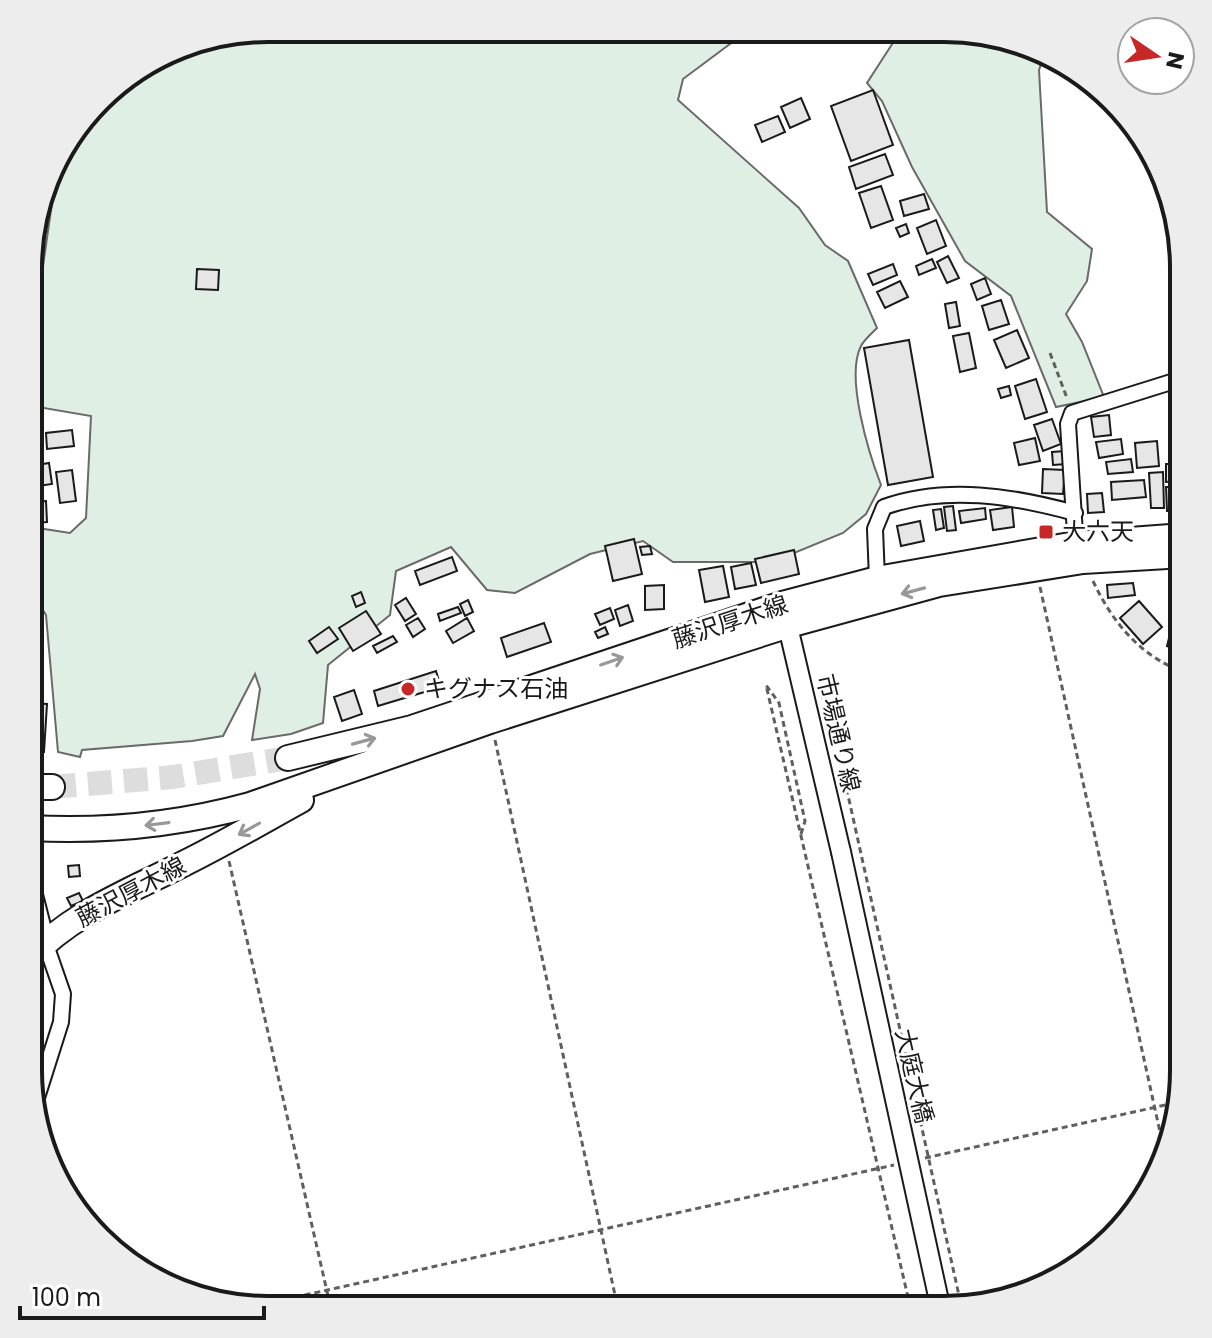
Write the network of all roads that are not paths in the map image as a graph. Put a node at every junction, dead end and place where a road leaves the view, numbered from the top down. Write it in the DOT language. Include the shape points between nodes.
graph roads {
  1 [pos="1170,382"];
  2 [pos="1075,513"];
  3 [pos="1170,539"];
  4 [pos="1079,555"];
  5 [pos="1170,555"];
  6 [pos="877,579"];
  7 [pos="786,614"];
  8 [pos="288,758"];
  9 [pos="366,764"];
  10 [pos="42,828"];
  11 [pos="841,852"];
  12 [pos="42,946"];
  13 [pos="42,958"];
  14 [pos="42,1082"];
  15 [pos="938,1296"];
  1 -- 2 [label="street" via="1072,413 1068,424"];
  2 -- 4 [label="street"];
  2 -- 6 [label="street" via="1028,500 950,494 910,498 884,507 875,529"];
  3 -- 4 [label="main road, 藤沢厚木線"];
  4 -- 5 [label="main road, 藤沢厚木線"];
  4 -- 6 [label="main road, 藤沢厚木線"];
  4 -- 7 [label="main road, 藤沢厚木線, one-way" via="1036,568"];
  6 -- 7 [label="main road, 藤沢厚木線"];
  8 -- 7 [label="main road, 藤沢厚木線, one-way" via="412,728"];
  7 -- 9 [label="main road, 藤沢厚木線"];
  7 -- 11 [label="street, 市場通り線"];
  9 -- 10 [label="main road, 藤沢厚木線, one-way" via="250,805 189,820 94,830"];
  9 -- 12 [label="main road, 藤沢厚木線, one-way" via="105,902"];
  11 -- 15 [label="street, 大庭大橋, bridge"];
  13 -- 14 [label="street" via="63,994 61,1022"];
}
